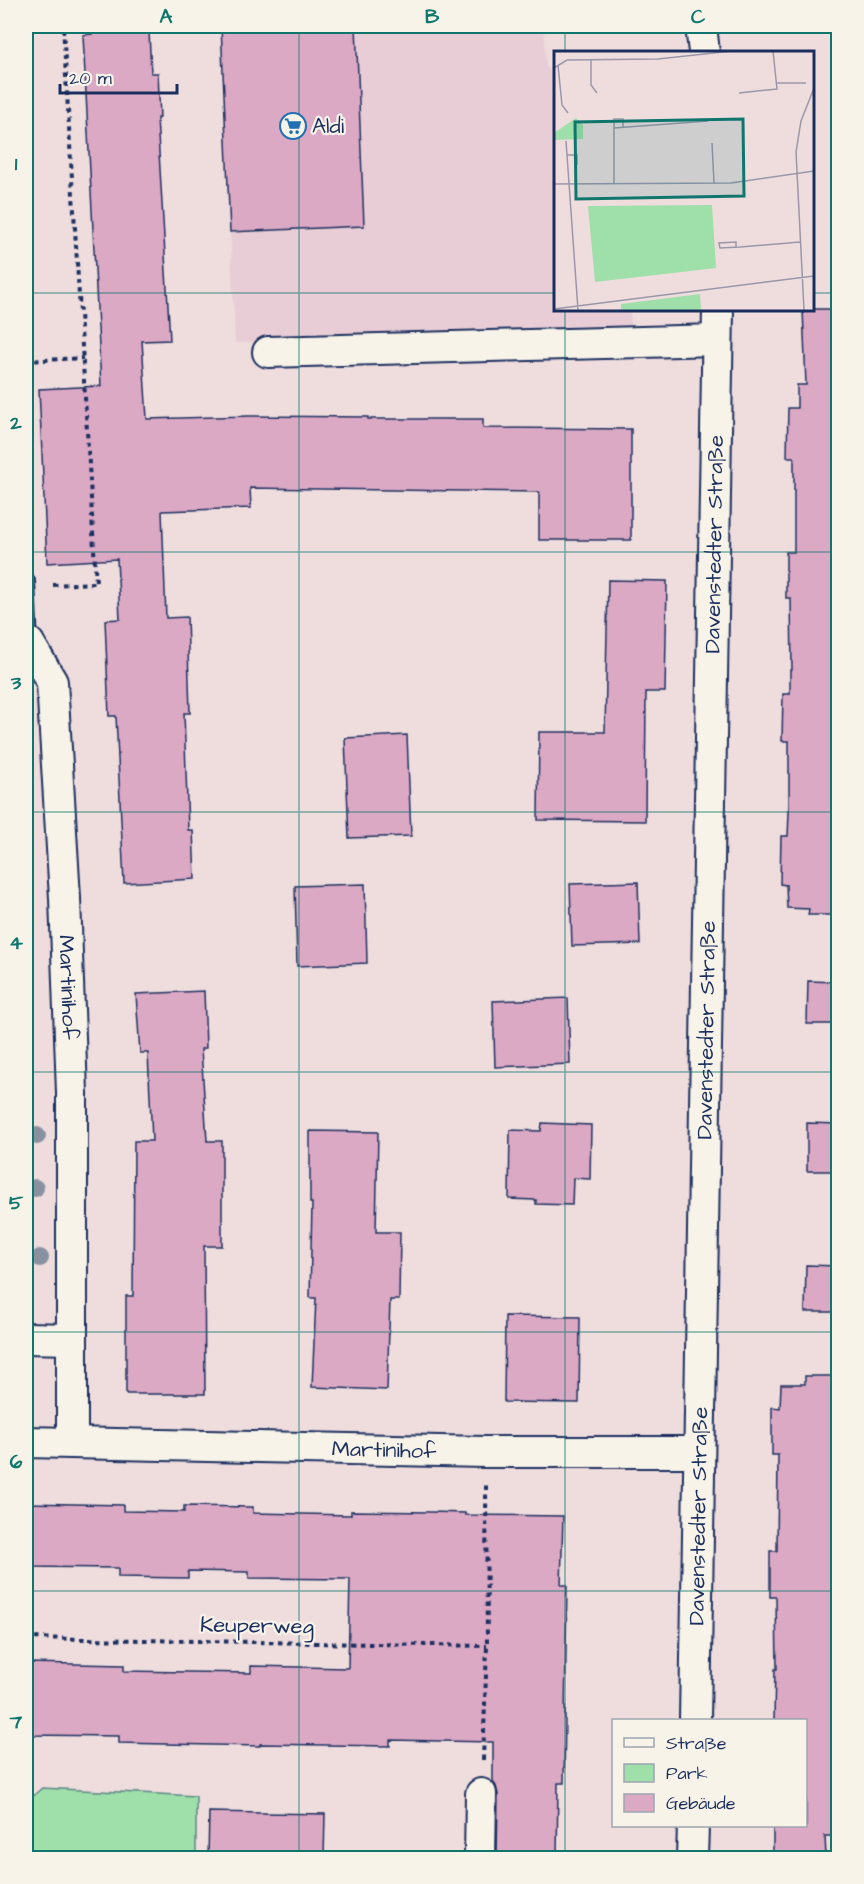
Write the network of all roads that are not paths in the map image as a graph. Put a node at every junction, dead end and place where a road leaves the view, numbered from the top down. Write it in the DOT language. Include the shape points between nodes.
graph roads {
  1 [pos="701,26"];
  2 [pos="704,51"];
  3 [pos="717,310"];
  4 [pos="717,340"];
  5 [pos="268,352"];
  6 [pos="26,584"];
  7 [pos="28,643"];
  8 [pos="26,1338"];
  9 [pos="71,1339"];
  10 [pos="26,1442"];
  11 [pos="72,1442"];
  12 [pos="699,1452"];
  13 [pos="694,1719"];
  14 [pos="481,1794"];
  15 [pos="693,1827"];
  16 [pos="480,1858"];
  17 [pos="692,1858"];
  1 -- 2 [label="street"];
  3 -- 4 [label="street, Davenstedter Straße"];
  4 -- 5 [label="street"];
  4 -- 12 [label="street, Davenstedter Straße"];
  6 -- 7 [label="lane"];
  7 -- 9 [label="street, Martinihof" via="52,682 55,730 72,1093"];
  8 -- 9 [label="street"];
  9 -- 11 [label="street, Martinihof"];
  10 -- 11 [label="street, Martinihof"];
  11 -- 12 [label="street, Martinihof" via="485,1452"];
  12 -- 13 [label="street, Davenstedter Straße"];
  14 -- 16 [label="street"];
  15 -- 17 [label="street"];
}
